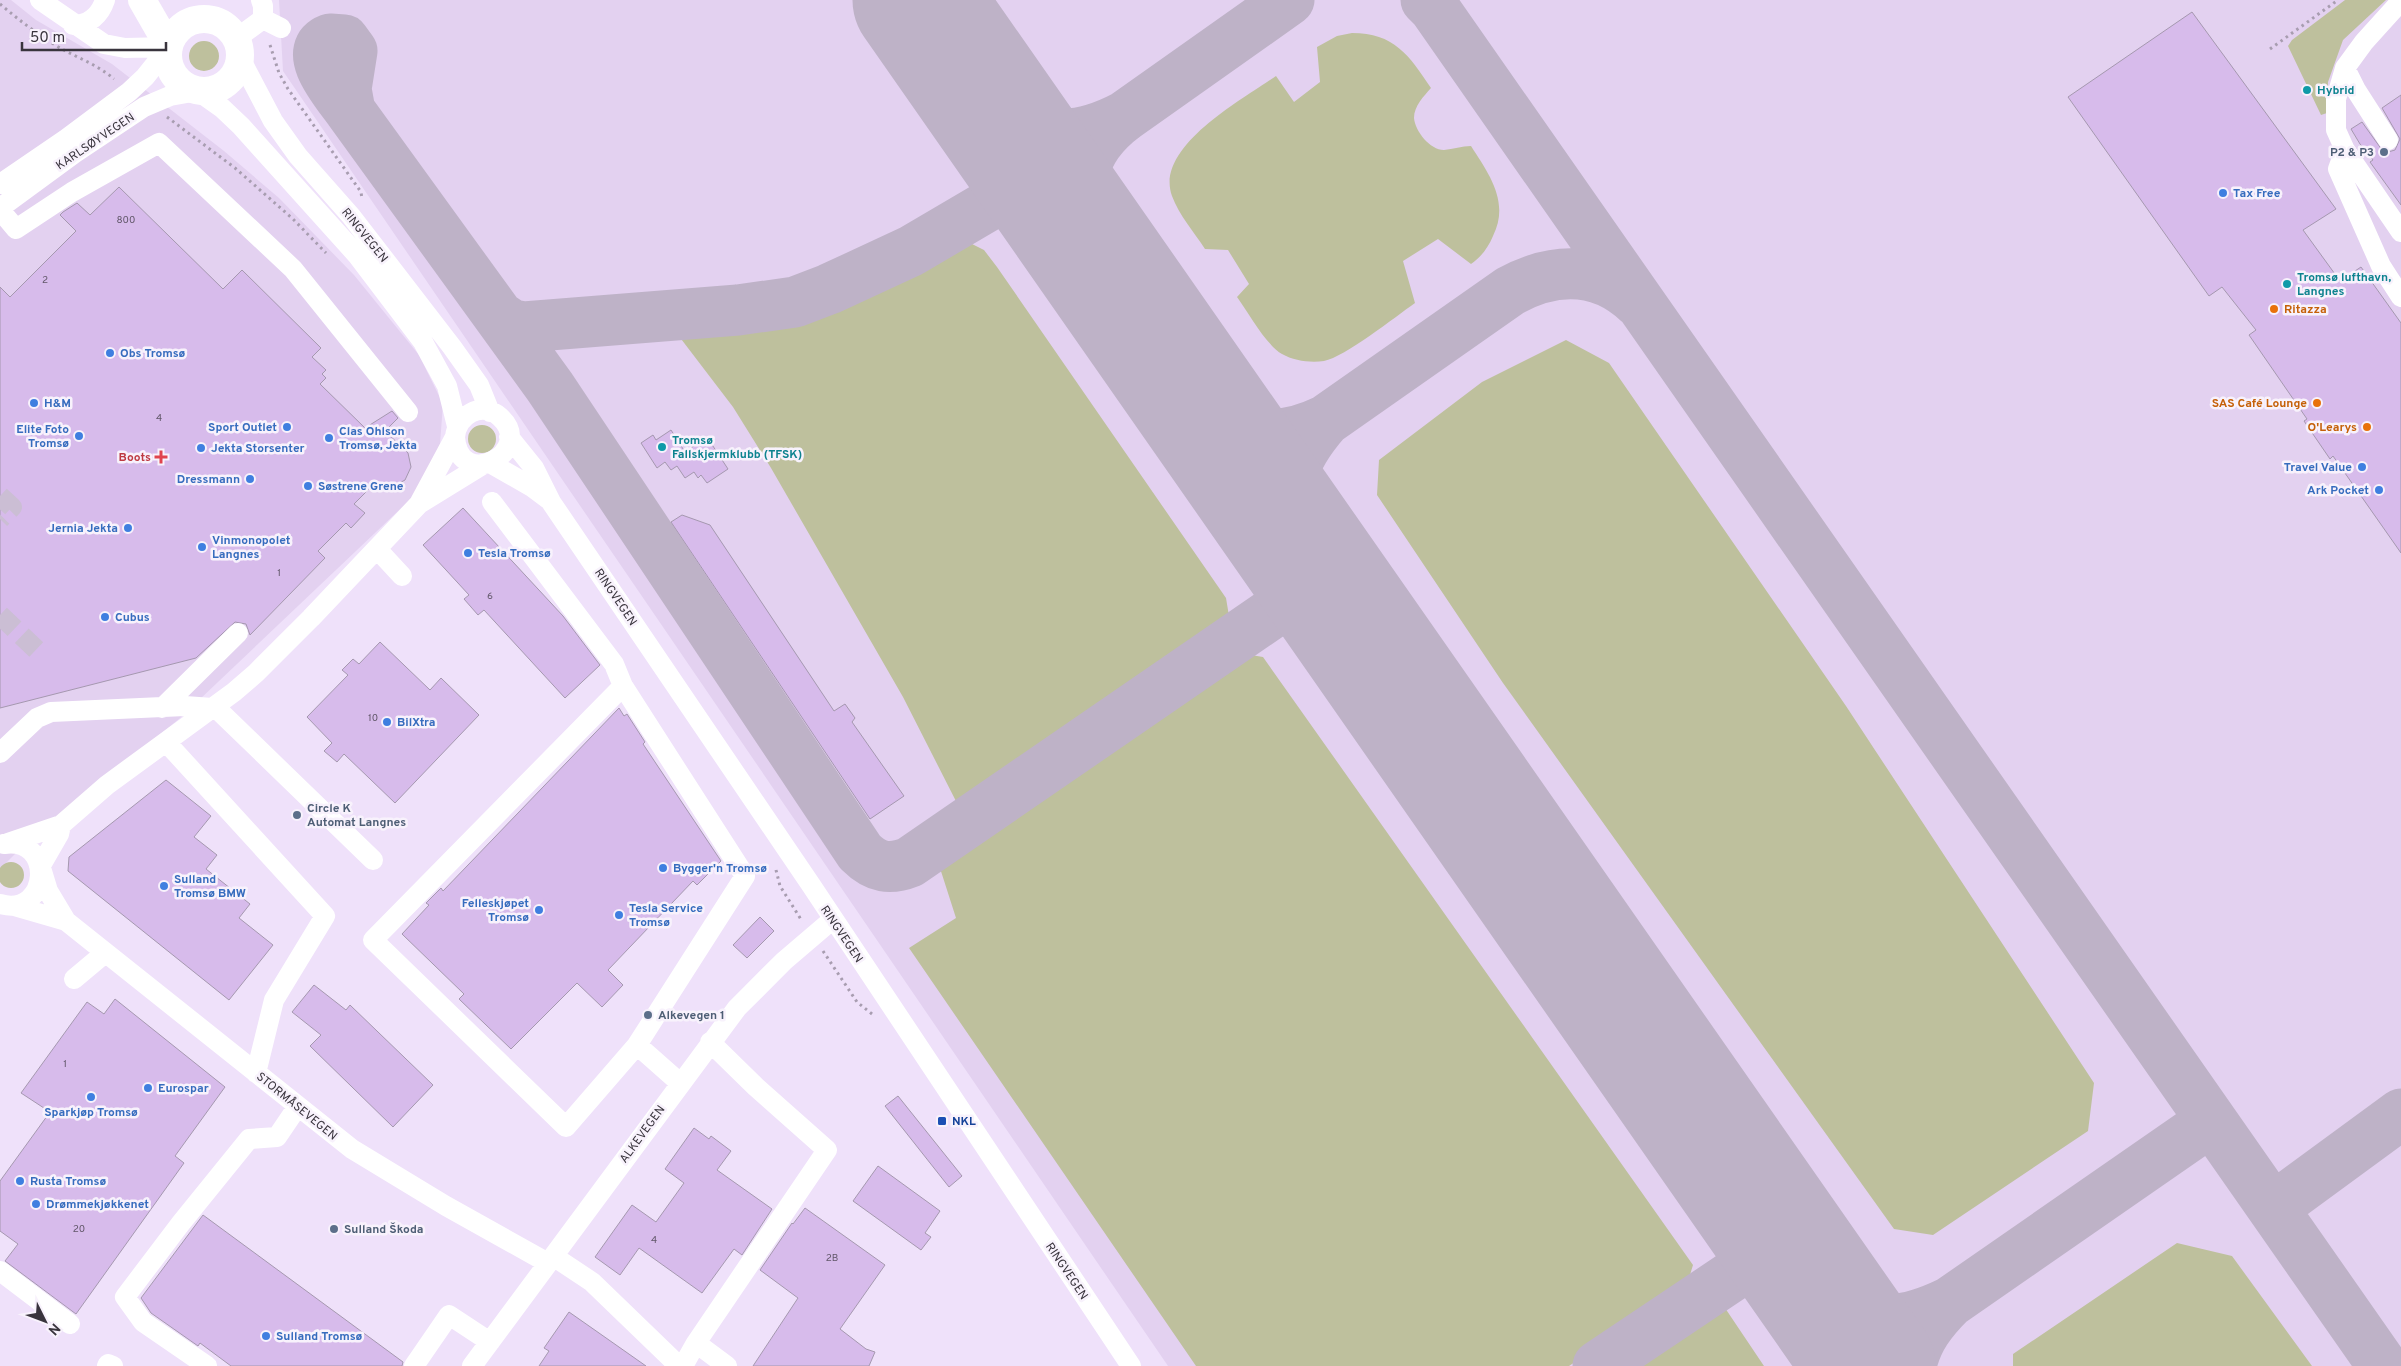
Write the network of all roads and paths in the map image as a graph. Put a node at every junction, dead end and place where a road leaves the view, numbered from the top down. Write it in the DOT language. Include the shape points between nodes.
graph roads {
  1 [pos="40,0"];
  2 [pos="105,0"];
  3 [pos="142,0"];
  4 [pos="190,0"];
  5 [pos="2338,0"];
  6 [pos="2401,1"];
  7 [pos="0,4"];
  8 [pos="210,19"];
  9 [pos="73,25"];
  10 [pos="256,28"];
  11 [pos="169,47"];
  12 [pos="2270,49"];
  13 [pos="2345,68"];
  14 [pos="119,83"];
  15 [pos="198,91"];
  16 [pos="162,118"];
  17 [pos="2388,140"];
  18 [pos="2345,150"];
  19 [pos="0,184"];
  20 [pos="362,203"];
  21 [pos="0,209"];
  22 [pos="2401,232"];
  23 [pos="327,254"];
  24 [pos="2401,297"];
  25 [pos="408,412"];
  26 [pos="490,412"];
  27 [pos="456,432"];
  28 [pos="509,437"];
  29 [pos="487,464"];
  30 [pos="492,502"];
  31 [pos="551,502"];
  32 [pos="419,504"];
  33 [pos="378,549"];
  34 [pos="402,576"];
  35 [pos="238,633"];
  36 [pos="623,686"];
  37 [pos="162,708"];
  38 [pos="214,708"];
  39 [pos="166,742"];
  40 [pos="0,753"];
  41 [pos="60,825"];
  42 [pos="4,844"];
  43 [pos="373,860"];
  44 [pos="40,868"];
  45 [pos="776,868"];
  46 [pos="5,906"];
  47 [pos="801,920"];
  48 [pos="832,920"];
  49 [pos="66,921"];
  50 [pos="823,952"];
  51 [pos="105,953"];
  52 [pos="74,979"];
  53 [pos="875,1016"];
  54 [pos="710,1042"];
  55 [pos="637,1045"];
  56 [pos="256,1072"];
  57 [pos="680,1084"];
  58 [pos="298,1106"];
  59 [pos="550,1260"];
  60 [pos="0,1271"];
  61 [pos="70,1324"];
  62 [pos="490,1342"];
  63 [pos="696,1343"];
  64 [pos="107,1366"];
  65 [pos="113,1366"];
  66 [pos="207,1366"];
  67 [pos="414,1366"];
  68 [pos="472,1366"];
  69 [pos="679,1366"];
  70 [pos="683,1366"];
  71 [pos="727,1366"];
  72 [pos="1131,1366"];
  1 -- 9 [label="street"];
  2 -- 9 [label="street" via="97,16 83,25"];
  3 -- 11 [label="highway"];
  4 -- 8 [label="highway"];
  5 -- 12 [label="path"];
  6 -- 13 [label="street"];
  7 -- 14 [label="path" via="25,25"];
  8 -- 10 [label="highway" via="228,28"];
  8 -- 11 [label="highway" via="184,24 174,34"];
  9 -- 11 [label="street" via="111,46"];
  10 -- 15 [label="highway" via="229,82 218,89"];
  10 -- 20 [label="path" via="272,48 279,73 288,89 361,192"];
  10 -- 26 [label="street, RINGVEGEN" via="273,121 452,347 479,384"];
  11 -- 15 [label="highway" via="169,66 176,78"];
  11 -- 19 [label="street, KARLSØYVEGEN" via="129,92"];
  13 -- 17 [label="street"];
  13 -- 18 [label="street" via="2336,99 2336,130"];
  15 -- 21 [label="street, KARLSØYVEGEN" via="170,96 144,107"];
  15 -- 27 [label="street, RINGVEGEN" via="241,126 357,255 423,342 447,386"];
  16 -- 23 [label="path" via="176,123 235,168 294,218"];
  18 -- 22 [label="street"];
  18 -- 24 [label="street" via="2338,170 2381,266"];
  21 -- 25 [label="street" via="16,229 72,192 159,143 293,269"];
  26 -- 27 [label="street" via="471,412"];
  26 -- 28 [label="street" via="504,421"];
  27 -- 29 [label="street" via="457,448 463,457 473,463"];
  27 -- 32 [label="street"];
  28 -- 29 [label="street" via="504,453"];
  28 -- 31 [label="street, RINGVEGEN" via="534,468"];
  29 -- 31 [label="street, RINGVEGEN" via="532,487"];
  29 -- 32 [label="street"];
  30 -- 36 [label="street" via="614,664"];
  31 -- 48 [label="street, RINGVEGEN"];
  32 -- 33 [label="street"];
  33 -- 34 [label="street"];
  33 -- 38 [label="street" via="256,673"];
  35 -- 37 [label="street"];
  36 -- 55 [label="street" via="745,876"];
  36 -- 55 [label="street" via="373,940 566,1127"];
  37 -- 38 [label="street"];
  37 -- 40 [label="street" via="64,710 44,714"];
  38 -- 39 [label="street"];
  38 -- 43 [label="street"];
  39 -- 41 [label="street"];
  39 -- 56 [label="street" via="325,916 274,1000"];
  41 -- 42 [label="street"];
  41 -- 44 [label="street" via="59,834"];
  42 -- 44 [label="street" via="20,845 31,851"];
  44 -- 46 [label="street" via="38,889 28,900"];
  44 -- 49 [label="street" via="48,891"];
  45 -- 47 [label="path" via="780,886"];
  46 -- 49 [label="street"];
  48 -- 54 [label="street, ALKEVEGEN" via="759,985"];
  48 -- 72 [label="street, RINGVEGEN"];
  49 -- 51 [label="street, STORMÅSEVEGEN"];
  50 -- 53 [label="path" via="857,1002"];
  51 -- 52 [label="street"];
  51 -- 56 [label="street, STORMÅSEVEGEN"];
  54 -- 57 [label="street, ALKEVEGEN"];
  54 -- 63 [label="street" via="827,1150"];
  55 -- 57 [label="street"];
  56 -- 58 [label="street, STORMÅSEVEGEN"];
  57 -- 59 [label="street, ALKEVEGEN"];
  58 -- 59 [label="street, STORMÅSEVEGEN" via="380,1168"];
  58 -- 66 [label="street" via="277,1137 249,1139 125,1297 143,1322"];
  59 -- 62 [label="street, ALKEVEGEN"];
  59 -- 69 [label="street, STORMÅSEVEGEN" via="592,1282"];
  60 -- 61 [label="street"];
  62 -- 67 [label="street" via="449,1315"];
  62 -- 68 [label="street, ALKEVEGEN"];
  63 -- 70 [label="street"];
  63 -- 71 [label="street"];
  64 -- 65 [label="street"];
}
